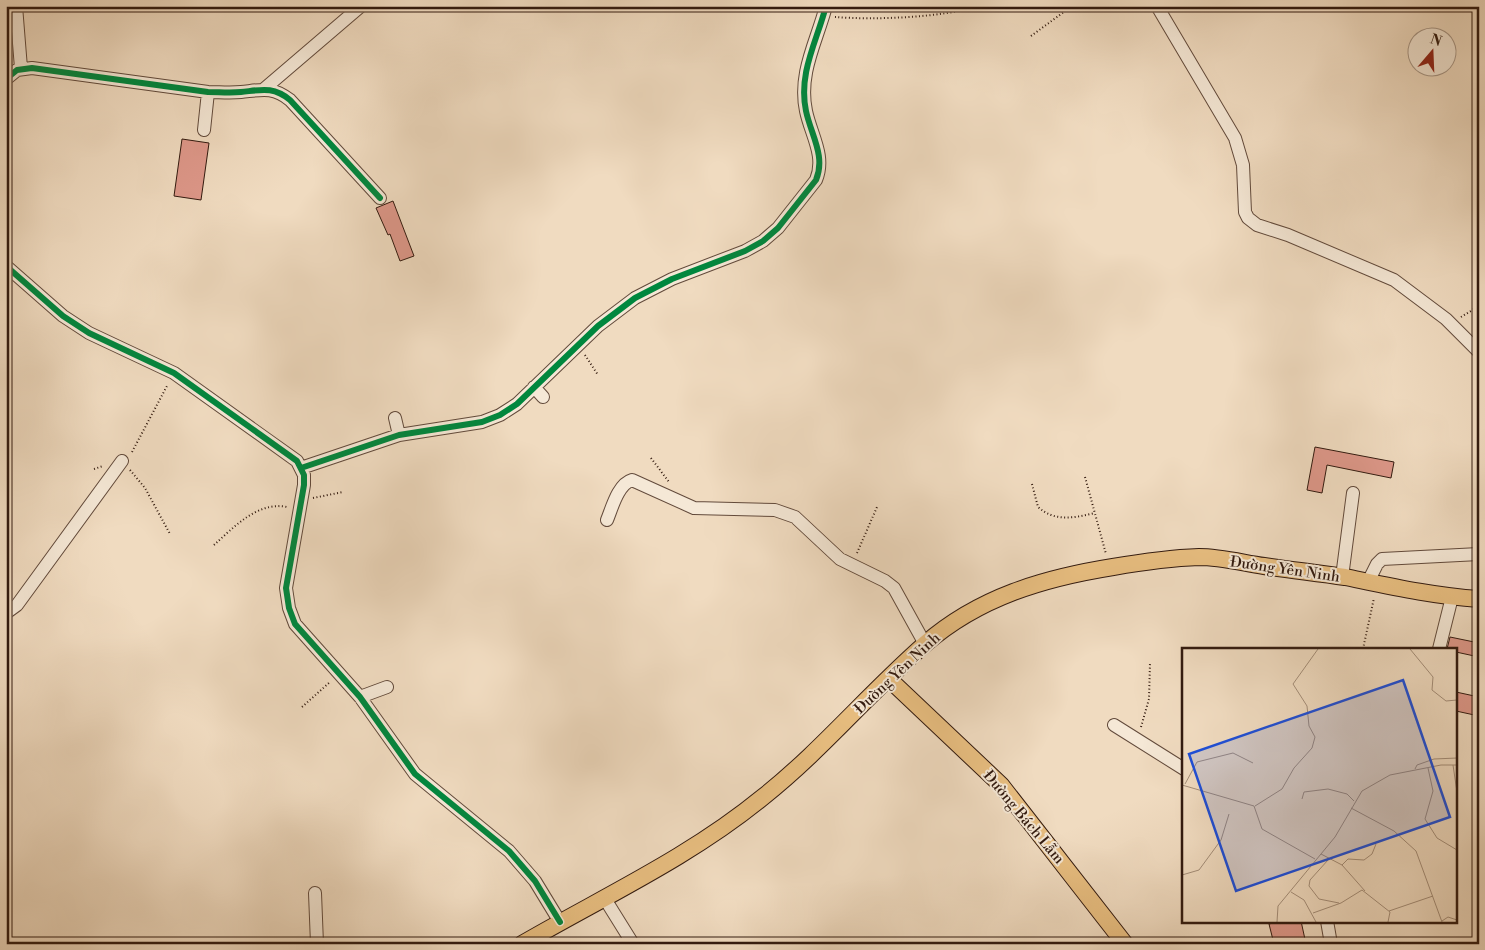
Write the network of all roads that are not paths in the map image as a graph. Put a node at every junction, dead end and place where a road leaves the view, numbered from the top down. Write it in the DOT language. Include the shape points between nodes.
graph roads {
  1 [pos="16,6"];
  2 [pos="361,6"];
  3 [pos="1157,6"];
  4 [pos="824,11"];
  5 [pos="21,68"];
  6 [pos="6,79"];
  7 [pos="264,88"];
  8 [pos="208,92"];
  9 [pos="204,130"];
  10 [pos="380,198"];
  11 [pos="6,266"];
  12 [pos="1479,352"];
  13 [pos="395,418"];
  14 [pos="399,435"];
  15 [pos="122,461"];
  16 [pos="301,468"];
  17 [pos="1353,493"];
  18 [pos="606,520"];
  19 [pos="1479,554"];
  20 [pos="1342,577"];
  21 [pos="1372,583"];
  22 [pos="1452,597"];
  23 [pos="1479,599"];
  24 [pos="6,613"];
  25 [pos="925,644"];
  26 [pos="1439,648"];
  27 [pos="890,679"];
  28 [pos="387,686"];
  29 [pos="360,697"];
  30 [pos="1114,725"];
  31 [pos="1182,767"];
  32 [pos="315,893"];
  33 [pos="605,899"];
  34 [pos="560,922"];
  35 [pos="1327,922"];
  36 [pos="317,944"];
  37 [pos="522,944"];
  38 [pos="633,944"];
  39 [pos="1125,944"];
  40 [pos="1331,944"];
  1 -- 5 [label="street"];
  2 -- 7 [label="street"];
  3 -- 12 [label="street" via="1235,138 1243,165 1248,218 1257,225 1394,280 1450,323"];
  4 -- 14 [label="street" via="804,83 806,111 821,167 816,180 778,228 763,241 652,288 620,308 578,345 539,392 509,410 492,419"];
  5 -- 6 [label="street"];
  5 -- 8 [label="street"];
  7 -- 8 [label="street"];
  7 -- 10 [label="street" via="277,91 290,100"];
  8 -- 9 [label="street"];
  11 -- 16 [label="street" via="77,326 174,373 293,458"];
  13 -- 14 [label="street"];
  14 -- 16 [label="street"];
  15 -- 24 [label="street" via="17,605"];
  16 -- 29 [label="street" via="304,479 301,506 286,588 289,608 300,631"];
  17 -- 20 [label="street"];
  18 -- 25 [label="street" via="621,488 632,480 694,508 788,513 805,524 834,554 894,588"];
  19 -- 21 [label="street" via="1382,559 1377,564"];
  20 -- 21 [label="main road, Đường Yên Ninh"];
  20 -- 25 [label="main road, Đường Yên Ninh" via="1202,557 1166,559 1064,575 996,598 962,616"];
  21 -- 22 [label="main road, Đường Yên Ninh"];
  22 -- 23 [label="main road, Đường Yên Ninh"];
  22 -- 26 [label="street"];
  25 -- 27 [label="main road, Đường Yên Ninh"];
  27 -- 33 [label="main road, Đường Yên Ninh" via="765,796 727,825"];
  27 -- 39 [label="main road, Đường Bách Lẫm" via="1001,785"];
  28 -- 29 [label="street"];
  29 -- 34 [label="street" via="415,774 509,851 535,882"];
  30 -- 31 [label="street"];
  32 -- 36 [label="street"];
  33 -- 34 [label="main road, Đường Yên Ninh"];
  33 -- 38 [label="street"];
  34 -- 37 [label="main road, Đường Yên Ninh"];
  35 -- 40 [label="street"];
}
